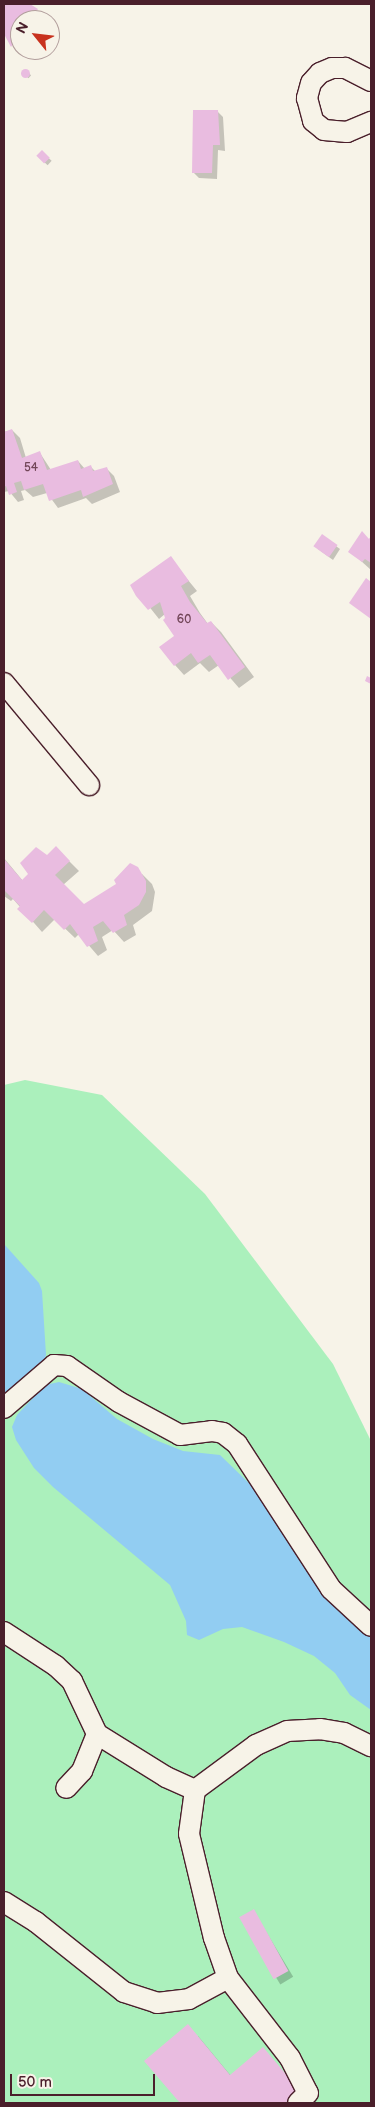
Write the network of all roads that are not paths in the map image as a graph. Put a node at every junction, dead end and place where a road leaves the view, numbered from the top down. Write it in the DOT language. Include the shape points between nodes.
graph roads {
  1 [pos="371,81"];
  2 [pos="371,122"];
  3 [pos="4,683"];
  4 [pos="88,785"];
  5 [pos="4,1408"];
  6 [pos="371,1626"];
  7 [pos="4,1632"];
  8 [pos="97,1734"];
  9 [pos="371,1746"];
  10 [pos="66,1788"];
  11 [pos="195,1790"];
  12 [pos="4,1902"];
  13 [pos="228,1978"];
  14 [pos="298,2103"];
  1 -- 2 [label="street" via="346,68 332,68 320,73 311,83 307,98 312,121 324,130 347,132"];
  3 -- 4 [label="street"];
  5 -- 6 [label="street" via="54,1365 67,1366 119,1402 180,1435 212,1431 223,1433 237,1444 331,1590"];
  7 -- 8 [label="street" via="56,1666 72,1681"];
  8 -- 10 [label="street" via="82,1771"];
  8 -- 11 [label="street" via="166,1777"];
  9 -- 11 [label="street" via="344,1733 320,1728 287,1731 256,1745"];
  11 -- 13 [label="street" via="189,1834 200,1890"];
  12 -- 13 [label="street" via="36,1922 124,1992 157,2003 189,1999"];
  13 -- 14 [label="street" via="290,2058 308,2092"];
}
